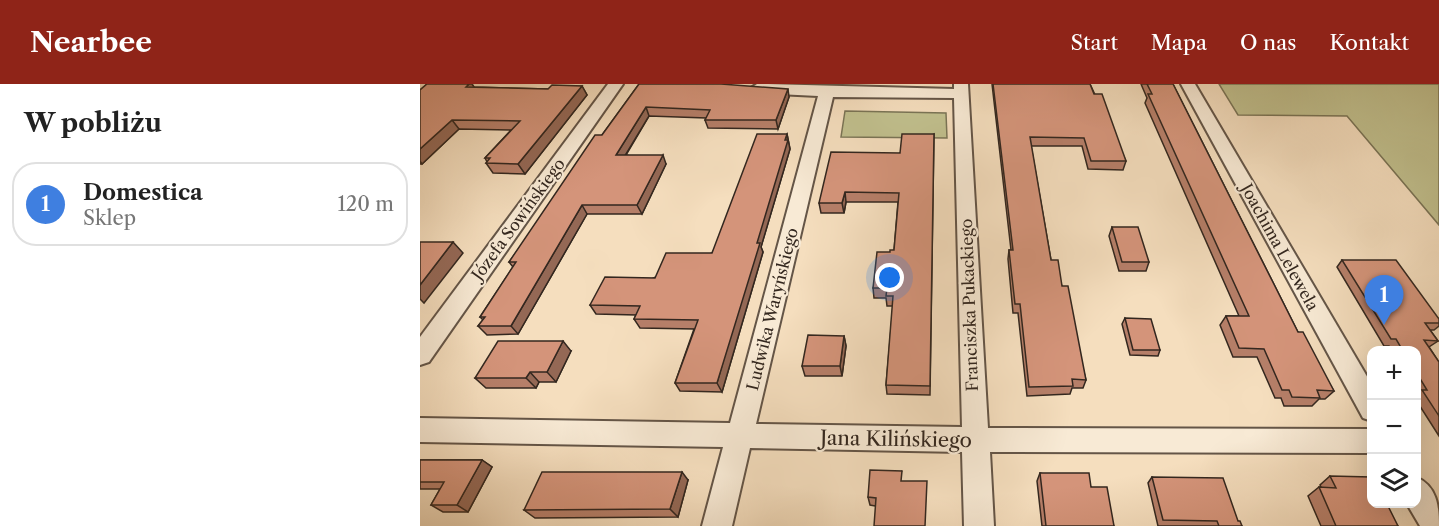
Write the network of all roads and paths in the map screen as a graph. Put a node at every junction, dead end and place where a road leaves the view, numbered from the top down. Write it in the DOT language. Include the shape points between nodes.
graph roads {
  1 [pos="616,84"];
  2 [pos="1188,84"];
  3 [pos="746,87"];
  4 [pos="961,89"];
  5 [pos="827,92"];
  6 [pos="420,355"];
  7 [pos="1367,403"];
  8 [pos="420,430"];
  9 [pos="740,436"];
  10 [pos="975,440"];
  11 [pos="1367,441"];
  12 [pos="1421,500"];
  13 [pos="717,526"];
  14 [pos="979,526"];
  15 [pos="1436,526"];
  1 -- 6 [label="street, Józefa Sowińskiego"];
  2 -- 7 [label="street, Joachima Lelewela"];
  3 -- 5 [label="street"];
  4 -- 5 [label="street"];
  4 -- 10 [label="street, Franciszka Pukackiego"];
  5 -- 9 [label="street, Ludwika Waryńskiego"];
  8 -- 9 [label="street, Jana Kilińskiego"];
  9 -- 10 [label="street, Jana Kilińskiego"];
  9 -- 13 [label="street, Ludwika Waryńskiego"];
  10 -- 11 [label="street, Jana Kilińskiego"];
  10 -- 14 [label="street, Franciszka Pukackiego"];
  12 -- 15 [label="street"];
}
